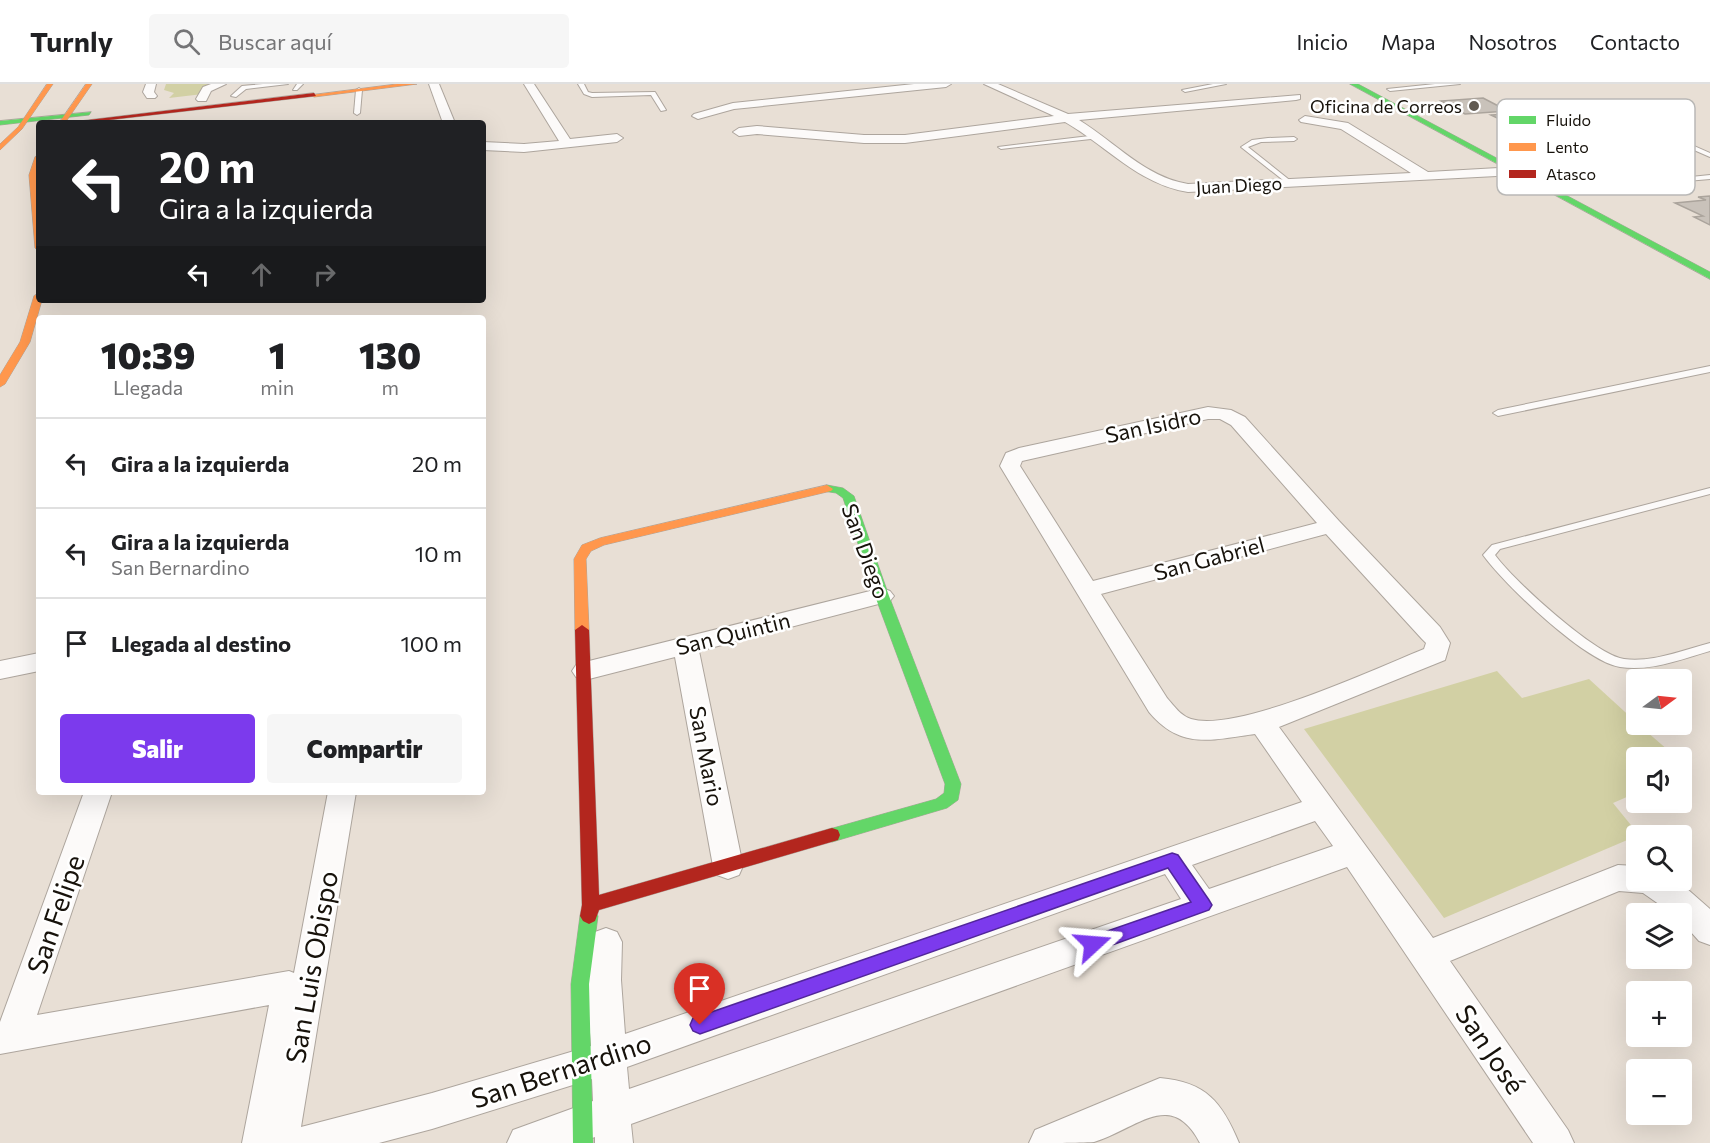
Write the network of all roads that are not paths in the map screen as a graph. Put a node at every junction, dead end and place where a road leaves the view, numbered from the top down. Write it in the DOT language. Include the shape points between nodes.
graph roads {
  1 [pos="50,84"];
  2 [pos="89,84"];
  3 [pos="344,84"];
  4 [pos="414,84"];
  5 [pos="529,84"];
  6 [pos="580,84"];
  7 [pos="946,84"];
  8 [pos="989,84"];
  9 [pos="1223,84"];
  10 [pos="1353,84"];
  11 [pos="1457,84"];
  12 [pos="289,86"];
  13 [pos="435,86"];
  14 [pos="1386,86"];
  15 [pos="358,90"];
  16 [pos="1185,90"];
  17 [pos="223,91"];
  18 [pos="1296,97"];
  19 [pos="663,110"];
  20 [pos="1433,111"];
  21 [pos="357,113"];
  22 [pos="698,116"];
  23 [pos="123,117"];
  24 [pos="1067,118"];
  25 [pos="66,120"];
  26 [pos="71,120"];
  27 [pos="80,120"];
  28 [pos="112,120"];
  29 [pos="449,120"];
  30 [pos="1305,120"];
  31 [pos="0,123"];
  32 [pos="36,123"];
  33 [pos="23,124"];
  34 [pos="36,126"];
  35 [pos="0,130"];
  36 [pos="739,132"];
  37 [pos="1098,137"];
  38 [pos="617,138"];
  39 [pos="1294,139"];
  40 [pos="567,144"];
  41 [pos="486,146"];
  42 [pos="1001,147"];
  43 [pos="0,148"];
  44 [pos="1695,148"];
  45 [pos="1710,155"];
  46 [pos="1497,161"];
  47 [pos="36,166"];
  48 [pos="1497,172"];
  49 [pos="1426,176"];
  50 [pos="1710,177"];
  51 [pos="1695,179"];
  52 [pos="1290,183"];
  53 [pos="1560,195"];
  54 [pos="1595,195"];
  55 [pos="1601,198"];
  56 [pos="36,212"];
  57 [pos="1710,276"];
  58 [pos="37,303"];
  59 [pos="17,360"];
  60 [pos="0,363"];
  61 [pos="1710,369"];
  62 [pos="0,384"];
  63 [pos="1498,414"];
  64 [pos="1710,491"];
  65 [pos="1331,526"];
  66 [pos="1087,590"];
  67 [pos="882,596"];
  68 [pos="685,645"];
  69 [pos="1710,647"];
  70 [pos="36,663"];
  71 [pos="0,670"];
  72 [pos="585,671"];
  73 [pos="1262,723"];
  74 [pos="97,795"];
  75 [pos="341,795"];
  76 [pos="1321,807"];
  77 [pos="1353,852"];
  78 [pos="1172,860"];
  79 [pos="728,866"];
  80 [pos="1626,878"];
  81 [pos="1669,891"];
  82 [pos="602,902"];
  83 [pos="1203,905"];
  84 [pos="1710,931"];
  85 [pos="1427,955"];
  86 [pos="6,1037"];
  87 [pos="596,1061"];
  88 [pos="598,1131"];
  89 [pos="261,1143"];
  90 [pos="280,1143"];
  91 [pos="308,1143"];
  92 [pos="526,1143"];
  93 [pos="1048,1143"];
  94 [pos="1220,1143"];
  95 [pos="1555,1143"];
  1 -- 33 [label="main road"];
  2 -- 25 [label="main road"];
  3 -- 12 [label="main road"];
  4 -- 15 [label="main road"];
  5 -- 40 [label="street"];
  6 -- 19 [label="lane" via="592,96 653,93"];
  7 -- 22 [label="street" via="733,106"];
  8 -- 24 [label="street, Juan Diego"];
  9 -- 16 [label="lane"];
  10 -- 46 [label="main road"];
  11 -- 14 [label="lane"];
  12 -- 17 [label="main road"];
  13 -- 29 [label="street"];
  14 -- 20 [label="main road"];
  15 -- 21 [label="lane"];
  15 -- 23 [label="main road"];
  17 -- 26 [label="main road"];
  18 -- 24 [label="street"];
  23 -- 27 [label="main road"];
  23 -- 28 [label="main road"];
  24 -- 36 [label="street" via="905,139 763,130"];
  24 -- 37 [label="street, Juan Diego"];
  30 -- 49 [label="street" via="1344,126"];
  31 -- 33 [label="main road"];
  32 -- 33 [label="main road"];
  33 -- 34 [label="main road"];
  33 -- 35 [label="main road"];
  33 -- 43 [label="main road"];
  37 -- 42 [label="lane"];
  37 -- 52 [label="street, Juan Diego" via="1155,178 1173,186"];
  38 -- 40 [label="street"];
  39 -- 52 [label="lane" via="1255,142 1244,147"];
  40 -- 41 [label="street" via="509,149"];
  44 -- 45 [label="lane"];
  47 -- 56 [label="main road"];
  48 -- 49 [label="street, Juan Diego"];
  49 -- 52 [label="street, Juan Diego"];
  50 -- 51 [label="lane"];
  53 -- 57 [label="main road"];
  54 -- 55 [label="main road"];
  58 -- 59 [label="main road" via="32,328"];
  59 -- 60 [label="main road"];
  59 -- 62 [label="main road"];
  61 -- 63 [label="lane"];
  64 -- 69 [label="lane" via="1496,547 1489,555 1499,569 1598,654 1619,663 1639,663"];
  65 -- 66 [label="street, San Gabriel"];
  65 -- 66 [label="street, San Isidro" via="1238,421 1224,414 1208,413 1013,457 1010,466"];
  65 -- 73 [label="street, San Isidro" via="1431,633 1438,643 1436,654"];
  66 -- 73 [label="street, San Isidro" via="1170,719 1184,728 1205,731"];
  67 -- 68 [label="street, San Quintin"];
  67 -- 72 [label="main road, San Diego" via="848,496 839,490 826,489 600,542 586,548 580,559"];
  67 -- 79 [label="main road, San Diego" via="953,784 952,796 941,804"];
  68 -- 72 [label="street, San Quintin"];
  68 -- 79 [label="street, San Mario"];
  70 -- 71 [label="street"];
  72 -- 82 [label="main road, San Diego"];
  73 -- 76 [label="street"];
  74 -- 86 [label="street, San Felipe"];
  75 -- 90 [label="street, San Luis Obispo"];
  76 -- 77 [label="street"];
  76 -- 78 [label="street, San Bernardino"];
  77 -- 83 [label="street"];
  77 -- 85 [label="street, San José"];
  78 -- 83 [label="street"];
  78 -- 87 [label="street, San Bernardino"];
  79 -- 82 [label="main road, San Diego"];
  80 -- 85 [label="street" via="1618,878"];
  81 -- 84 [label="street"];
  82 -- 87 [label="street, San Diego" via="604,953"];
  83 -- 88 [label="street"];
  85 -- 95 [label="street, San José"];
  86 -- 89 [label="street" via="289,986"];
  87 -- 88 [label="street, San Diego"];
  87 -- 91 [label="street, San Bernardino" via="432,1111"];
  88 -- 92 [label="street"];
  93 -- 94 [label="street" via="1160,1096 1178,1096 1194,1103 1208,1118"];
}
